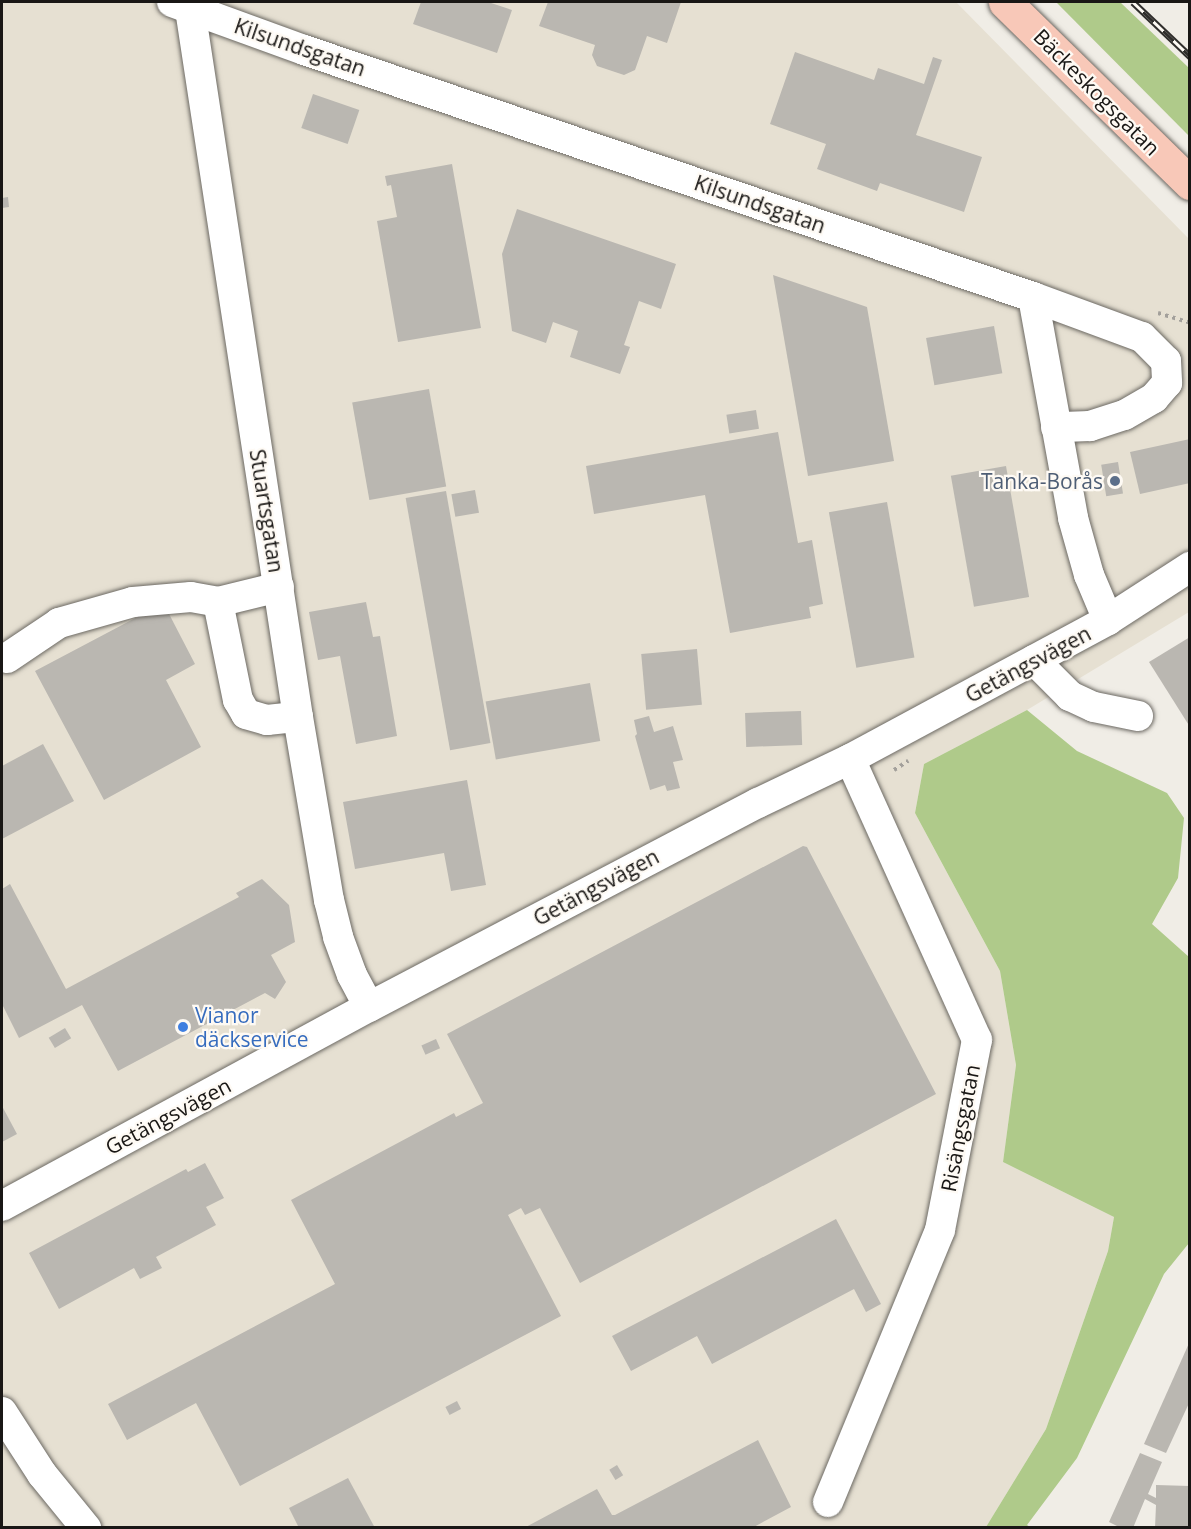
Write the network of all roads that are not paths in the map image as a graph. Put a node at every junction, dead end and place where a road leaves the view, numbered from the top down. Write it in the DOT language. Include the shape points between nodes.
graph roads {
  1 [pos="1005,2"];
  2 [pos="181,5"];
  3 [pos="1190,183"];
  4 [pos="1033,297"];
  5 [pos="1056,427"];
  6 [pos="1190,567"];
  7 [pos="279,587"];
  8 [pos="218,602"];
  9 [pos="1108,620"];
  10 [pos="7,658"];
  11 [pos="1034,660"];
  12 [pos="1138,716"];
  13 [pos="298,717"];
  14 [pos="850,759"];
  15 [pos="369,1006"];
  16 [pos="2,1206"];
  17 [pos="2,1412"];
  18 [pos="828,1502"];
  19 [pos="86,1527"];
  1 -- 3 [label="main road, Bäckeskogsgatan"];
  2 -- 4 [label="street, Kilsundsgatan"];
  2 -- 7 [label="street, Stuartsgatan"];
  4 -- 5 [label="street"];
  4 -- 5 [label="street, Kilsundsgatan" via="1142,337 1166,361 1167,383 1154,398 1125,415 1090,426"];
  5 -- 9 [label="street" via="1073,518 1089,575"];
  6 -- 9 [label="street, Getängsvägen"];
  7 -- 8 [label="street"];
  7 -- 13 [label="street, Stuartsgatan"];
  8 -- 10 [label="street" via="191,597 133,602 59,623"];
  8 -- 13 [label="street" via="238,700 246,714 267,720"];
  9 -- 11 [label="street, Getängsvägen"];
  11 -- 12 [label="street" via="1070,696 1094,707"];
  11 -- 14 [label="street, Getängsvägen"];
  13 -- 15 [label="street, Stuartsgatan" via="338,937"];
  14 -- 15 [label="street, Getängsvägen"];
  14 -- 18 [label="street, Risängsgatan" via="977,1041 940,1230"];
  15 -- 16 [label="street, Getängsvägen"];
  17 -- 19 [label="street" via="42,1474"];
}
